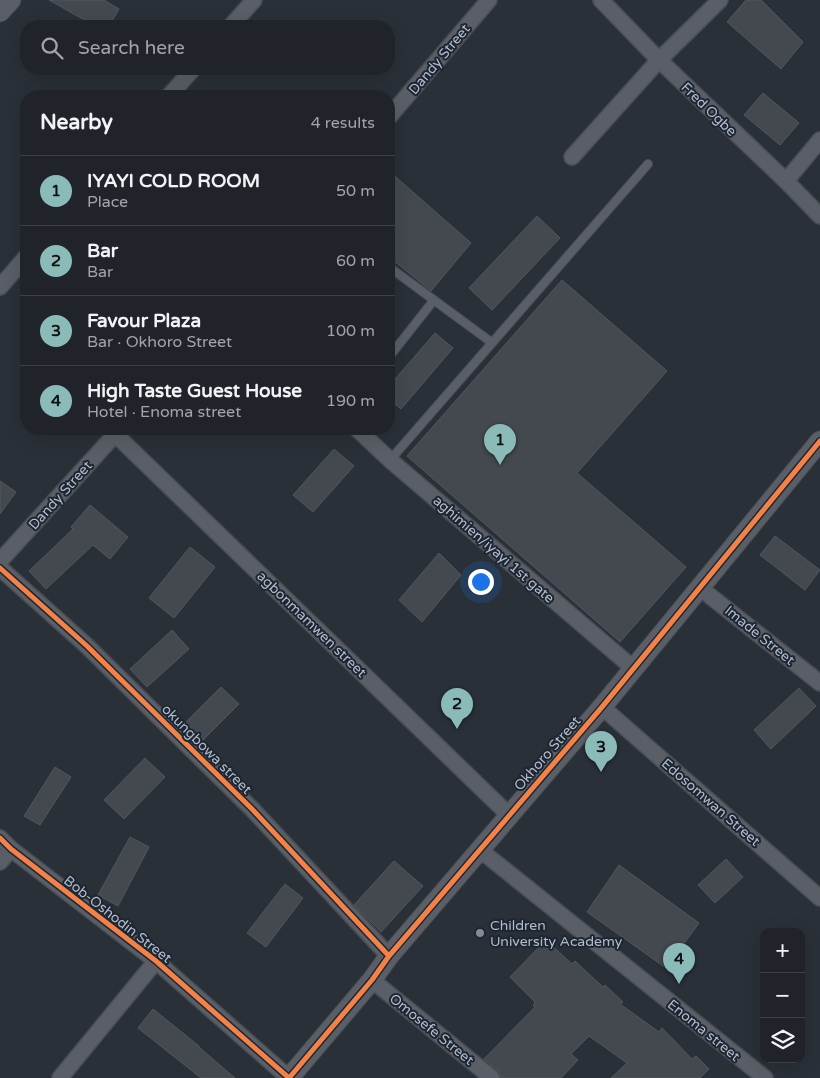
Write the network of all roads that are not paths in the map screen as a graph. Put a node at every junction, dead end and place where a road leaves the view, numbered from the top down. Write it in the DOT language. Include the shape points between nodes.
graph roads {
  1 [pos="11,0"];
  2 [pos="254,0"];
  3 [pos="489,0"];
  4 [pos="601,0"];
  5 [pos="720,0"];
  6 [pos="0,12"];
  7 [pos="236,20"];
  8 [pos="659,60"];
  9 [pos="188,75"];
  10 [pos="174,90"];
  11 [pos="395,110"];
  12 [pos="820,140"];
  13 [pos="572,157"];
  14 [pos="648,164"];
  15 [pos="786,181"];
  16 [pos="820,216"];
  17 [pos="20,264"];
  18 [pos="395,271"];
  19 [pos="0,287"];
  20 [pos="434,300"];
  21 [pos="491,342"];
  22 [pos="395,349"];
  23 [pos="114,435"];
  24 [pos="122,435"];
  25 [pos="363,435"];
  26 [pos="820,441"];
  27 [pos="390,460"];
  28 [pos="0,561"];
  29 [pos="0,568"];
  30 [pos="700,588"];
  31 [pos="633,668"];
  32 [pos="820,683"];
  33 [pos="602,707"];
  34 [pos="508,815"];
  35 [pos="6,844"];
  36 [pos="480,850"];
  37 [pos="0,862"];
  38 [pos="820,898"];
  39 [pos="389,956"];
  40 [pos="156,961"];
  41 [pos="372,980"];
  42 [pos="60,1078"];
  43 [pos="289,1078"];
  44 [pos="492,1078"];
  45 [pos="765,1078"];
  1 -- 6 [label="street"];
  2 -- 7 [label="street"];
  3 -- 11 [label="street, Dandy Street"];
  4 -- 8 [label="street, Fred Ogbe"];
  5 -- 8 [label="street"];
  8 -- 13 [label="street"];
  8 -- 15 [label="street, Fred Ogbe"];
  9 -- 10 [label="street"];
  12 -- 15 [label="street"];
  14 -- 21 [label="lane"];
  15 -- 16 [label="street, Fred Ogbe"];
  17 -- 19 [label="street"];
  18 -- 20 [label="lane"];
  20 -- 21 [label="lane"];
  20 -- 22 [label="lane"];
  21 -- 27 [label="lane"];
  23 -- 28 [label="street, Dandy Street"];
  24 -- 34 [label="street, agbonmamwen street"];
  25 -- 27 [label="street, aghimien/iyayi 1st gate"];
  26 -- 30 [label="street, Okhoro Street"];
  27 -- 31 [label="street, aghimien/iyayi 1st gate"];
  29 -- 39 [label="street, okungbowa street" via="87,646 245,802"];
  30 -- 31 [label="street, Okhoro Street"];
  30 -- 32 [label="street, Imade Street"];
  31 -- 33 [label="street, Okhoro Street"];
  33 -- 34 [label="street, Okhoro Street"];
  33 -- 38 [label="street, Edosomwan Street"];
  34 -- 36 [label="street, Okhoro Street"];
  35 -- 37 [label="street"];
  35 -- 40 [label="street, Bob-Oshodin Street"];
  36 -- 39 [label="street, Okhoro Street"];
  36 -- 45 [label="street, Enoma street"];
  39 -- 41 [label="street, Okhoro Street"];
  40 -- 42 [label="street"];
  40 -- 43 [label="street, Bob-Oshodin Street"];
  41 -- 43 [label="street, Okhoro Street"];
  41 -- 44 [label="street, Omosefe Street"];
}
